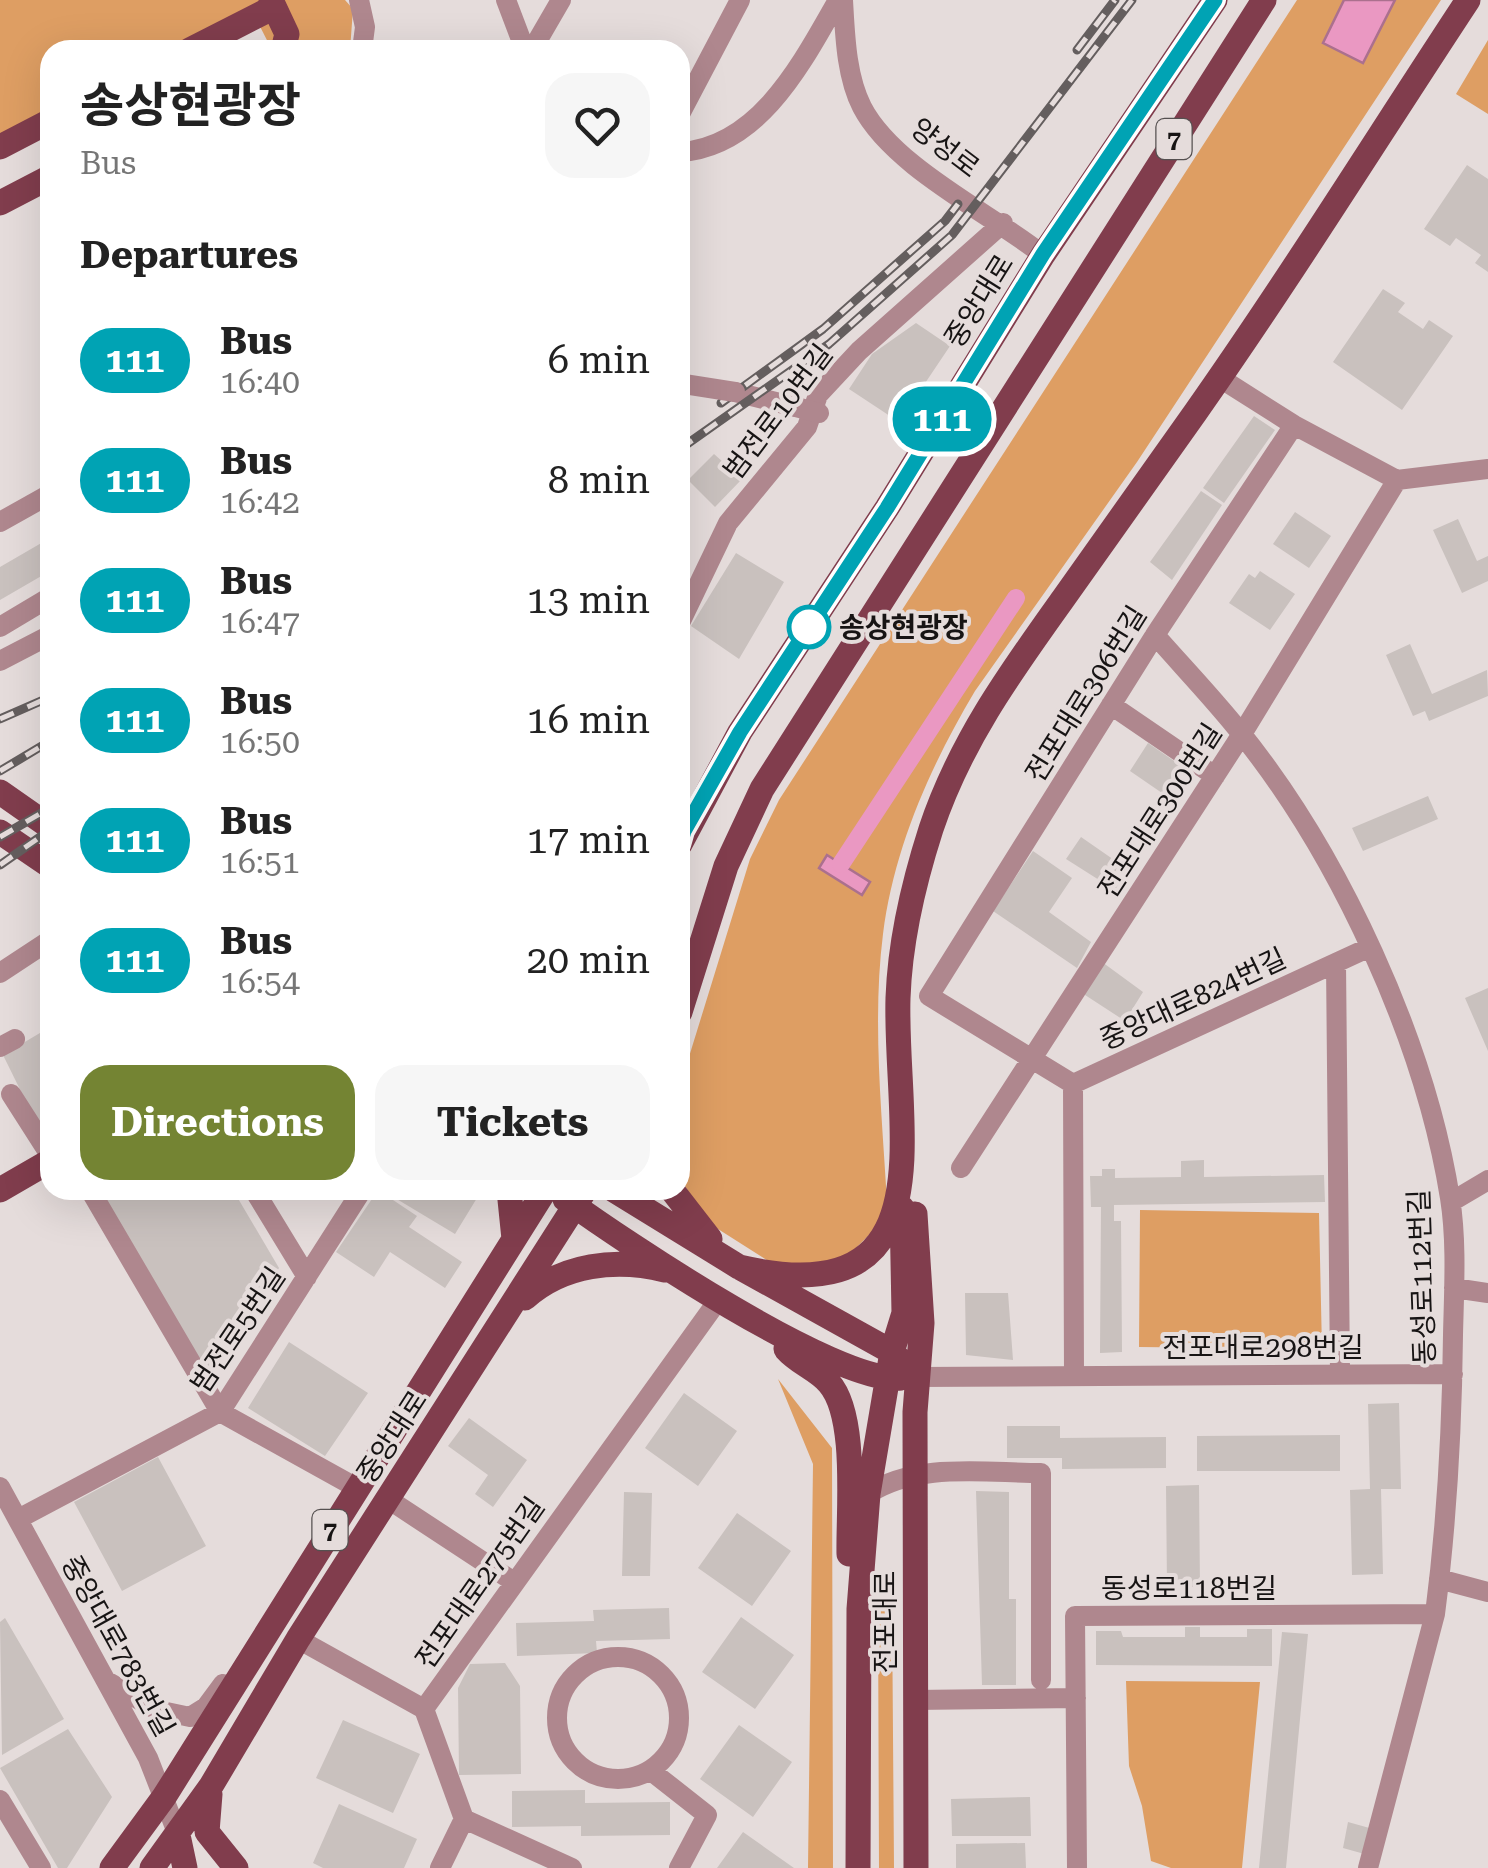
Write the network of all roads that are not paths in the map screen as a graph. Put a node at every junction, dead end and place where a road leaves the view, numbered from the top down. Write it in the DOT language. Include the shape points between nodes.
graph roads {
  1 [pos="360,0"];
  2 [pos="506,0"];
  3 [pos="560,0"];
  4 [pos="740,0"];
  5 [pos="841,0"];
  6 [pos="1214,0"];
  7 [pos="1264,0"];
  8 [pos="1468,0"];
  9 [pos="273,4"];
  10 [pos="208,40"];
  11 [pos="286,40"];
  12 [pos="363,40"];
  13 [pos="524,40"];
  14 [pos="534,40"];
  15 [pos="690,95"];
  16 [pos="40,127"];
  17 [pos="0,147"];
  18 [pos="690,150"];
  19 [pos="40,182"];
  20 [pos="0,203"];
  21 [pos="1002,224"];
  22 [pos="1043,254"];
  23 [pos="1220,378"];
  24 [pos="690,385"];
  25 [pos="819,413"];
  26 [pos="1294,425"];
  27 [pos="1488,469"];
  28 [pos="1396,480"];
  29 [pos="40,500"];
  30 [pos="0,522"];
  31 [pos="690,601"];
  32 [pos="40,608"];
  33 [pos="0,627"];
  34 [pos="1155,635"];
  35 [pos="40,639"];
  36 [pos="0,661"];
  37 [pos="1111,705"];
  38 [pos="1242,734"];
  39 [pos="1216,776"];
  40 [pos="0,792"];
  41 [pos="40,819"];
  42 [pos="690,819"];
  43 [pos="0,832"];
  44 [pos="40,859"];
  45 [pos="40,946"];
  46 [pos="1368,948"];
  47 [pos="1336,963"];
  48 [pos="0,972"];
  49 [pos="690,980"];
  50 [pos="898,995"];
  51 [pos="929,996"];
  52 [pos="1032,1059"];
  53 [pos="1073,1084"];
  54 [pos="11,1094"];
  55 [pos="40,1142"];
  56 [pos="40,1164"];
  57 [pos="962,1168"];
  58 [pos="904,1178"];
  59 [pos="1488,1180"];
  60 [pos="0,1190"];
  61 [pos="96,1200"];
  62 [pos="260,1200"];
  63 [pos="356,1200"];
  64 [pos="510,1200"];
  65 [pos="542,1200"];
  66 [pos="579,1200"];
  67 [pos="583,1200"];
  68 [pos="630,1200"];
  69 [pos="680,1200"];
  70 [pos="1451,1202"];
  71 [pos="514,1242"];
  72 [pos="733,1263"];
  73 [pos="683,1275"];
  74 [pos="308,1276"];
  75 [pos="1454,1288"];
  76 [pos="1488,1293"];
  77 [pos="720,1299"];
  78 [pos="510,1311"];
  79 [pos="776,1332"];
  80 [pos="892,1352"];
  81 [pos="1340,1374"];
  82 [pos="1452,1374"];
  83 [pos="1074,1375"];
  84 [pos="917,1377"];
  85 [pos="887,1380"];
  86 [pos="220,1412"];
  87 [pos="916,1474"];
  88 [pos="0,1487"];
  89 [pos="357,1488"];
  90 [pos="868,1494"];
  91 [pos="388,1499"];
  92 [pos="18,1520"];
  93 [pos="1439,1579"];
  94 [pos="514,1582"];
  95 [pos="1488,1592"];
  96 [pos="859,1609"];
  97 [pos="1434,1614"];
  98 [pos="298,1639"];
  99 [pos="250,1658"];
  100 [pos="1040,1680"];
  101 [pos="107,1681"];
  102 [pos="1076,1698"];
  103 [pos="914,1700"];
  104 [pos="424,1710"];
  105 [pos="651,1770"];
  106 [pos="211,1786"];
  107 [pos="164,1797"];
  108 [pos="0,1800"];
  109 [pos="464,1820"];
  110 [pos="178,1836"];
  111 [pos="41,1868"];
  112 [pos="112,1868"];
  113 [pos="152,1868"];
  114 [pos="185,1868"];
  115 [pos="236,1868"];
  116 [pos="440,1868"];
  117 [pos="572,1868"];
  118 [pos="679,1868"];
  119 [pos="858,1868"];
  120 [pos="916,1868"];
  121 [pos="1076,1868"];
  122 [pos="1368,1868"];
  1 -- 12 [label="street"];
  2 -- 13 [label="street"];
  3 -- 14 [label="street"];
  4 -- 15 [label="street"];
  5 -- 18 [label="street" via="802,62 750,123"];
  5 -- 21 [label="street, 양성로" via="845,46 862,106 892,146"];
  6 -- 22 [label="main road, 중앙대로 / 7"];
  7 -- 49 [label="main road, 7" via="762,790 726,866"];
  8 -- 23 [label="main road"];
  9 -- 10 [label="main road"];
  9 -- 11 [label="main road"];
  16 -- 17 [label="main road"];
  19 -- 20 [label="main road"];
  21 -- 22 [label="street, 양성로"];
  21 -- 31 [label="street, 범전로10번길" via="818,395 806,426 728,523"];
  22 -- 42 [label="main road, 중앙대로 / 7"];
  23 -- 26 [label="street"];
  23 -- 50 [label="main road" via="994,693 957,759 914,881"];
  24 -- 25 [label="street, bridge"];
  26 -- 28 [label="street"];
  26 -- 34 [label="street, 전포대로306번길"];
  27 -- 28 [label="street"];
  28 -- 38 [label="street, 전포대로300번길"];
  29 -- 30 [label="street"];
  32 -- 33 [label="street"];
  34 -- 37 [label="street, 전포대로306번길"];
  34 -- 38 [label="street, 동성로112번길"];
  35 -- 36 [label="street"];
  37 -- 39 [label="street"];
  37 -- 51 [label="street, 전포대로306번길"];
  38 -- 39 [label="street, 전포대로300번길"];
  38 -- 46 [label="street, 동성로112번길" via="1326,859"];
  39 -- 52 [label="street, 전포대로300번길"];
  40 -- 41 [label="main road"];
  43 -- 44 [label="main road"];
  45 -- 48 [label="street"];
  46 -- 47 [label="street, 중앙대로824번길"];
  46 -- 70 [label="street, 동성로112번길" via="1440,1144"];
  47 -- 53 [label="street, 중앙대로824번길"];
  47 -- 81 [label="street"];
  50 -- 51 [label="street"];
  50 -- 58 [label="main road"];
  51 -- 52 [label="street"];
  52 -- 53 [label="street"];
  52 -- 57 [label="street, 전포대로300번길"];
  53 -- 83 [label="street"];
  54 -- 55 [label="street"];
  56 -- 60 [label="main road"];
  58 -- 72 [label="main road" via="889,1230 858,1263 801,1278"];
  58 -- 80 [label="main road, 전포대로" via="904,1313"];
  58 -- 84 [label="main road, 전포대로" via="918,1223"];
  59 -- 70 [label="street"];
  61 -- 86 [label="street"];
  62 -- 74 [label="street"];
  63 -- 74 [label="street, 범전로5번길"];
  64 -- 71 [label="main road"];
  65 -- 71 [label="main road, 중앙대로 / 7"];
  66 -- 78 [label="main road, 중앙대로 / 7"];
  67 -- 73 [label="main road"];
  68 -- 72 [label="main road"];
  69 -- 72 [label="main road"];
  70 -- 75 [label="street, 동성로112번길"];
  71 -- 89 [label="main road, 중앙대로 / 7"];
  72 -- 80 [label="main road"];
  73 -- 77 [label="main road"];
  73 -- 78 [label="main road" via="624,1263 574,1270 542,1282"];
  74 -- 86 [label="street, 범전로5번길"];
  75 -- 76 [label="street"];
  75 -- 82 [label="street, 동성로112번길"];
  77 -- 79 [label="main road"];
  77 -- 94 [label="street, 전포대로275번길"];
  78 -- 91 [label="main road, 중앙대로 / 7"];
  79 -- 85 [label="main road"];
  79 -- 96 [label="main road" via="789,1354 830,1384 842,1404 850,1563"];
  80 -- 84 [label="main road"];
  80 -- 85 [label="main road, 전포대로"];
  81 -- 82 [label="street, 전포대로298번길"];
  81 -- 83 [label="street, 전포대로298번길"];
  82 -- 93 [label="street, 동성로112번길" via="1451,1469"];
  83 -- 84 [label="street, 전포대로298번길"];
  84 -- 85 [label="main road"];
  84 -- 87 [label="main road, 전포대로"];
  85 -- 90 [label="main road, 전포대로"];
  86 -- 89 [label="street, 중앙대로"];
  86 -- 92 [label="street, 범전로5번길"];
  87 -- 90 [label="street"];
  87 -- 100 [label="street" via="1041,1473"];
  87 -- 103 [label="main road, 전포대로"];
  88 -- 92 [label="street, 중앙대로783번길"];
  89 -- 99 [label="main road, 중앙대로 / 7"];
  90 -- 96 [label="main road, 전포대로"];
  91 -- 94 [label="street"];
  91 -- 98 [label="main road, 중앙대로 / 7"];
  92 -- 101 [label="street, 중앙대로783번길"];
  93 -- 95 [label="street"];
  93 -- 97 [label="street, 동성로112번길"];
  94 -- 104 [label="street, 전포대로275번길"];
  96 -- 119 [label="main road, 전포대로"];
  97 -- 102 [label="street, 동성로118번길" via="1075,1616"];
  97 -- 122 [label="street, 동성로112번길"];
  98 -- 104 [label="street"];
  98 -- 106 [label="main road, 중앙대로 / 7"];
  99 -- 101 [label="street" via="190,1716 156,1710"];
  99 -- 107 [label="main road, 중앙대로 / 7"];
  101 -- 107 [label="street, 중앙대로783번길"];
  102 -- 103 [label="street"];
  102 -- 121 [label="street, 동성로118번길"];
  103 -- 120 [label="main road, 전포대로"];
  104 -- 109 [label="street, 전포대로275번길"];
  105 -- 105 [label="street" via="672,1750 680,1721 674,1692 656,1669 628,1658 598,1660 573,1676 558,1701 557,1730 570,1757 593,1775 623,1780"];
  105 -- 118 [label="street" via="707,1815"];
  106 -- 110 [label="main road, 중앙대로 / 7"];
  106 -- 115 [label="main road" via="207,1832"];
  107 -- 110 [label="street, 중앙대로783번길"];
  107 -- 112 [label="main road, 중앙대로 / 7"];
  108 -- 111 [label="street"];
  109 -- 116 [label="street"];
  109 -- 117 [label="street"];
  110 -- 113 [label="main road, 중앙대로 / 7"];
  110 -- 114 [label="main road"];
}
